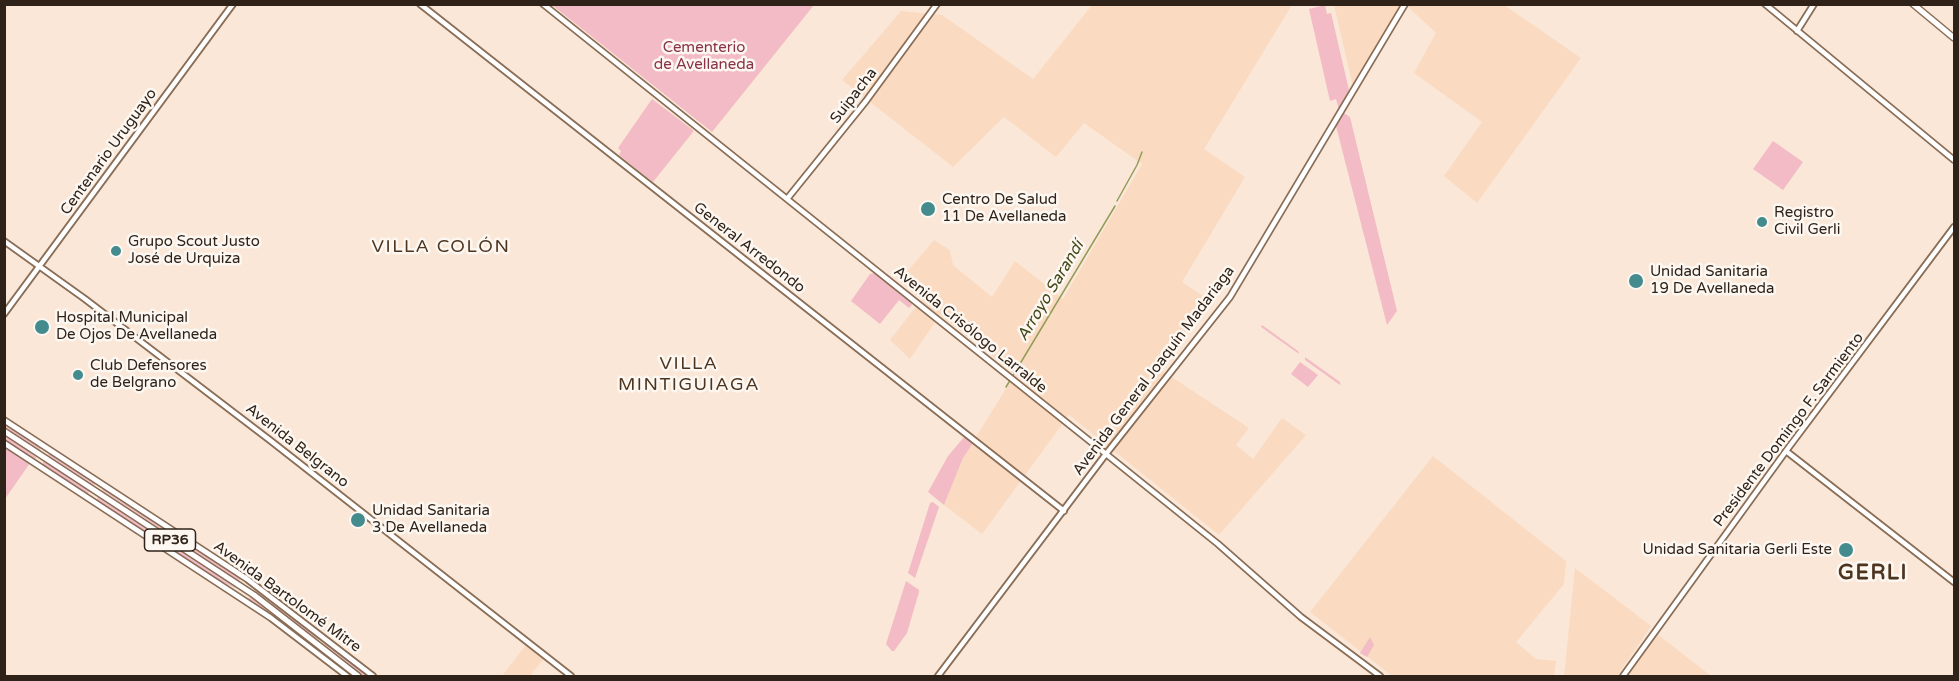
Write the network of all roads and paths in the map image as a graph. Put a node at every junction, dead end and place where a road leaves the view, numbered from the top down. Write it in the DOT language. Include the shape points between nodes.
graph roads {
  1 [pos="233,4"];
  2 [pos="420,4"];
  3 [pos="543,4"];
  4 [pos="937,4"];
  5 [pos="1405,4"];
  6 [pos="1765,4"];
  7 [pos="1814,4"];
  8 [pos="1913,4"];
  9 [pos="1797,31"];
  10 [pos="1954,38"];
  11 [pos="1954,160"];
  12 [pos="787,199"];
  13 [pos="1954,227"];
  14 [pos="4,241"];
  15 [pos="40,266"];
  16 [pos="4,314"];
  17 [pos="4,420"];
  18 [pos="4,431"];
  19 [pos="4,443"];
  20 [pos="1786,451"];
  21 [pos="1106,454"];
  22 [pos="1064,511"];
  23 [pos="1954,582"];
  24 [pos="347,676"];
  25 [pos="358,676"];
  26 [pos="373,676"];
  27 [pos="571,676"];
  28 [pos="938,676"];
  29 [pos="1380,676"];
  30 [pos="1623,676"];
  1 -- 15 [label="street, Centenario Uruguayo"];
  2 -- 22 [label="street, General Arredondo"];
  3 -- 12 [label="street, Avenida Crisólogo Larralde"];
  4 -- 12 [label="street, Suipacha"];
  5 -- 21 [label="street, Avenida General Joaquín Madariaga" via="1230,297"];
  6 -- 9 [label="street"];
  7 -- 9 [label="street"];
  8 -- 10 [label="main road"];
  9 -- 11 [label="street"];
  12 -- 21 [label="street, Avenida Crisólogo Larralde"];
  13 -- 20 [label="street, Presidente Domingo F. Sarmiento"];
  14 -- 15 [label="street, Avenida Belgrano"];
  15 -- 16 [label="street, Centenario Uruguayo"];
  15 -- 27 [label="street, Avenida Belgrano"];
  17 -- 26 [label="street, Avenida Bartolomé Mitre" via="248,579"];
  18 -- 25 [label="main road, Avenida Bartolomé Mitre / RP36" via="254,595"];
  19 -- 24 [label="street, Avenida Bartolomé Mitre" via="271,618"];
  20 -- 23 [label="street"];
  20 -- 30 [label="street, Presidente Domingo F. Sarmiento"];
  21 -- 22 [label="street, Avenida General Joaquín Madariaga"];
  21 -- 29 [label="street, Avenida Crisólogo Larralde" via="1301,617"];
  22 -- 28 [label="street, Avenida General Joaquín Madariaga"];
}
